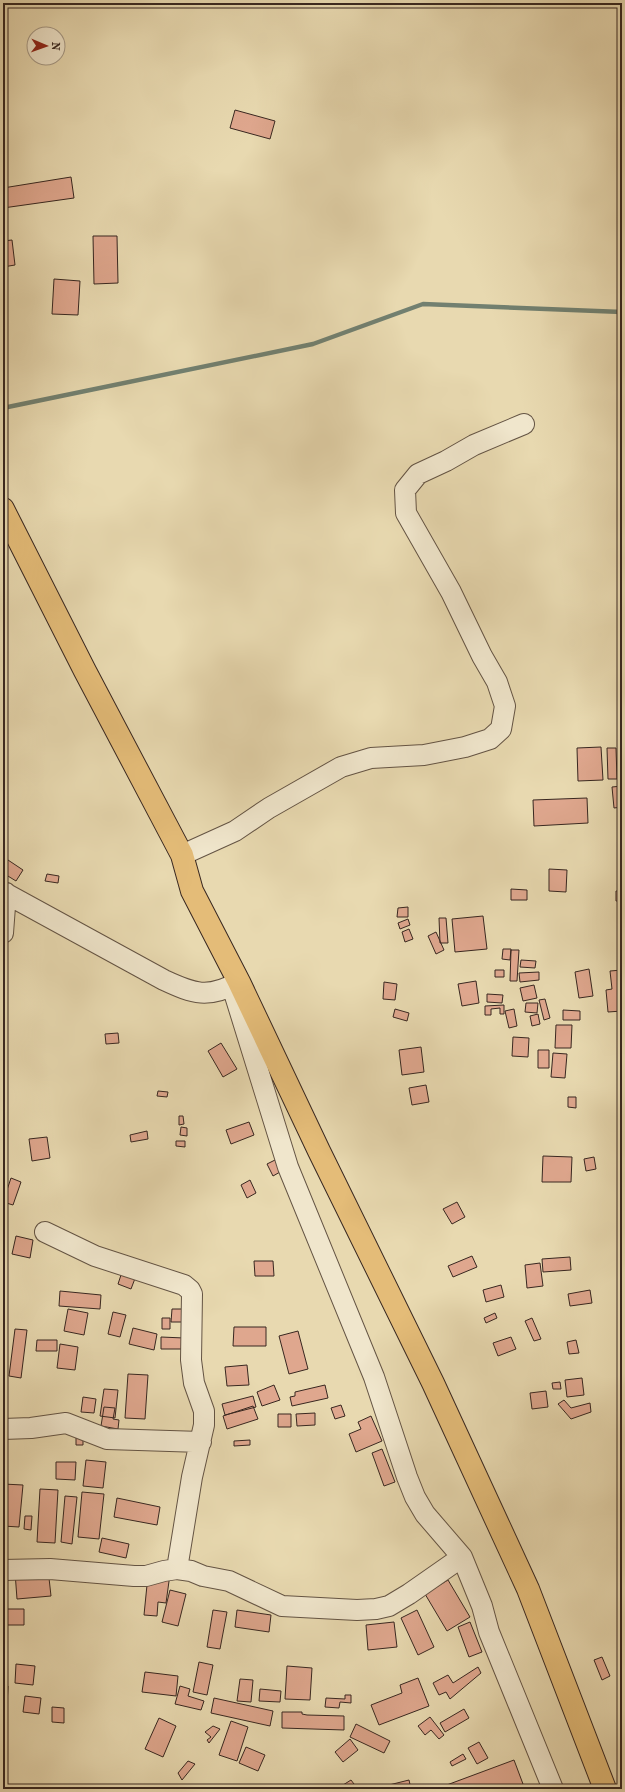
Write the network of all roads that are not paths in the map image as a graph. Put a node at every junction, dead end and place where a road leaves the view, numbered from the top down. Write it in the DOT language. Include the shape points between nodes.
graph roads {
  1 [pos="524,424"];
  2 [pos="3,508"];
  3 [pos="182,855"];
  4 [pos="4,892"];
  5 [pos="3,933"];
  6 [pos="235,984"];
  7 [pos="45,1232"];
  8 [pos="3,1429"];
  9 [pos="201,1442"];
  10 [pos="462,1557"];
  11 [pos="177,1569"];
  12 [pos="3,1570"];
  13 [pos="553,1789"];
  14 [pos="605,1789"];
  1 -- 3 [label="street" via="474,445 418,474 405,490 406,513 451,592 497,682 505,706 501,729 490,739 465,747 424,755 371,758 341,766 235,830"];
  2 -- 3 [label="highway"];
  3 -- 6 [label="highway" via="192,891"];
  4 -- 5 [label="street"];
  4 -- 6 [label="street" via="186,990 201,994"];
  6 -- 10 [label="street" via="288,1167 374,1377 407,1477 425,1514"];
  6 -- 14 [label="highway" via="433,1383 528,1589"];
  7 -- 9 [label="street" via="95,1256 184,1285 190,1290 191,1360 194,1383 204,1411"];
  8 -- 9 [label="street" via="66,1423 107,1439"];
  9 -- 11 [label="street" via="192,1477"];
  10 -- 11 [label="street" via="389,1606 357,1610 282,1606 229,1581"];
  10 -- 13 [label="street" via="482,1606 489,1632"];
  11 -- 12 [label="street" via="146,1576 50,1569"];
}
